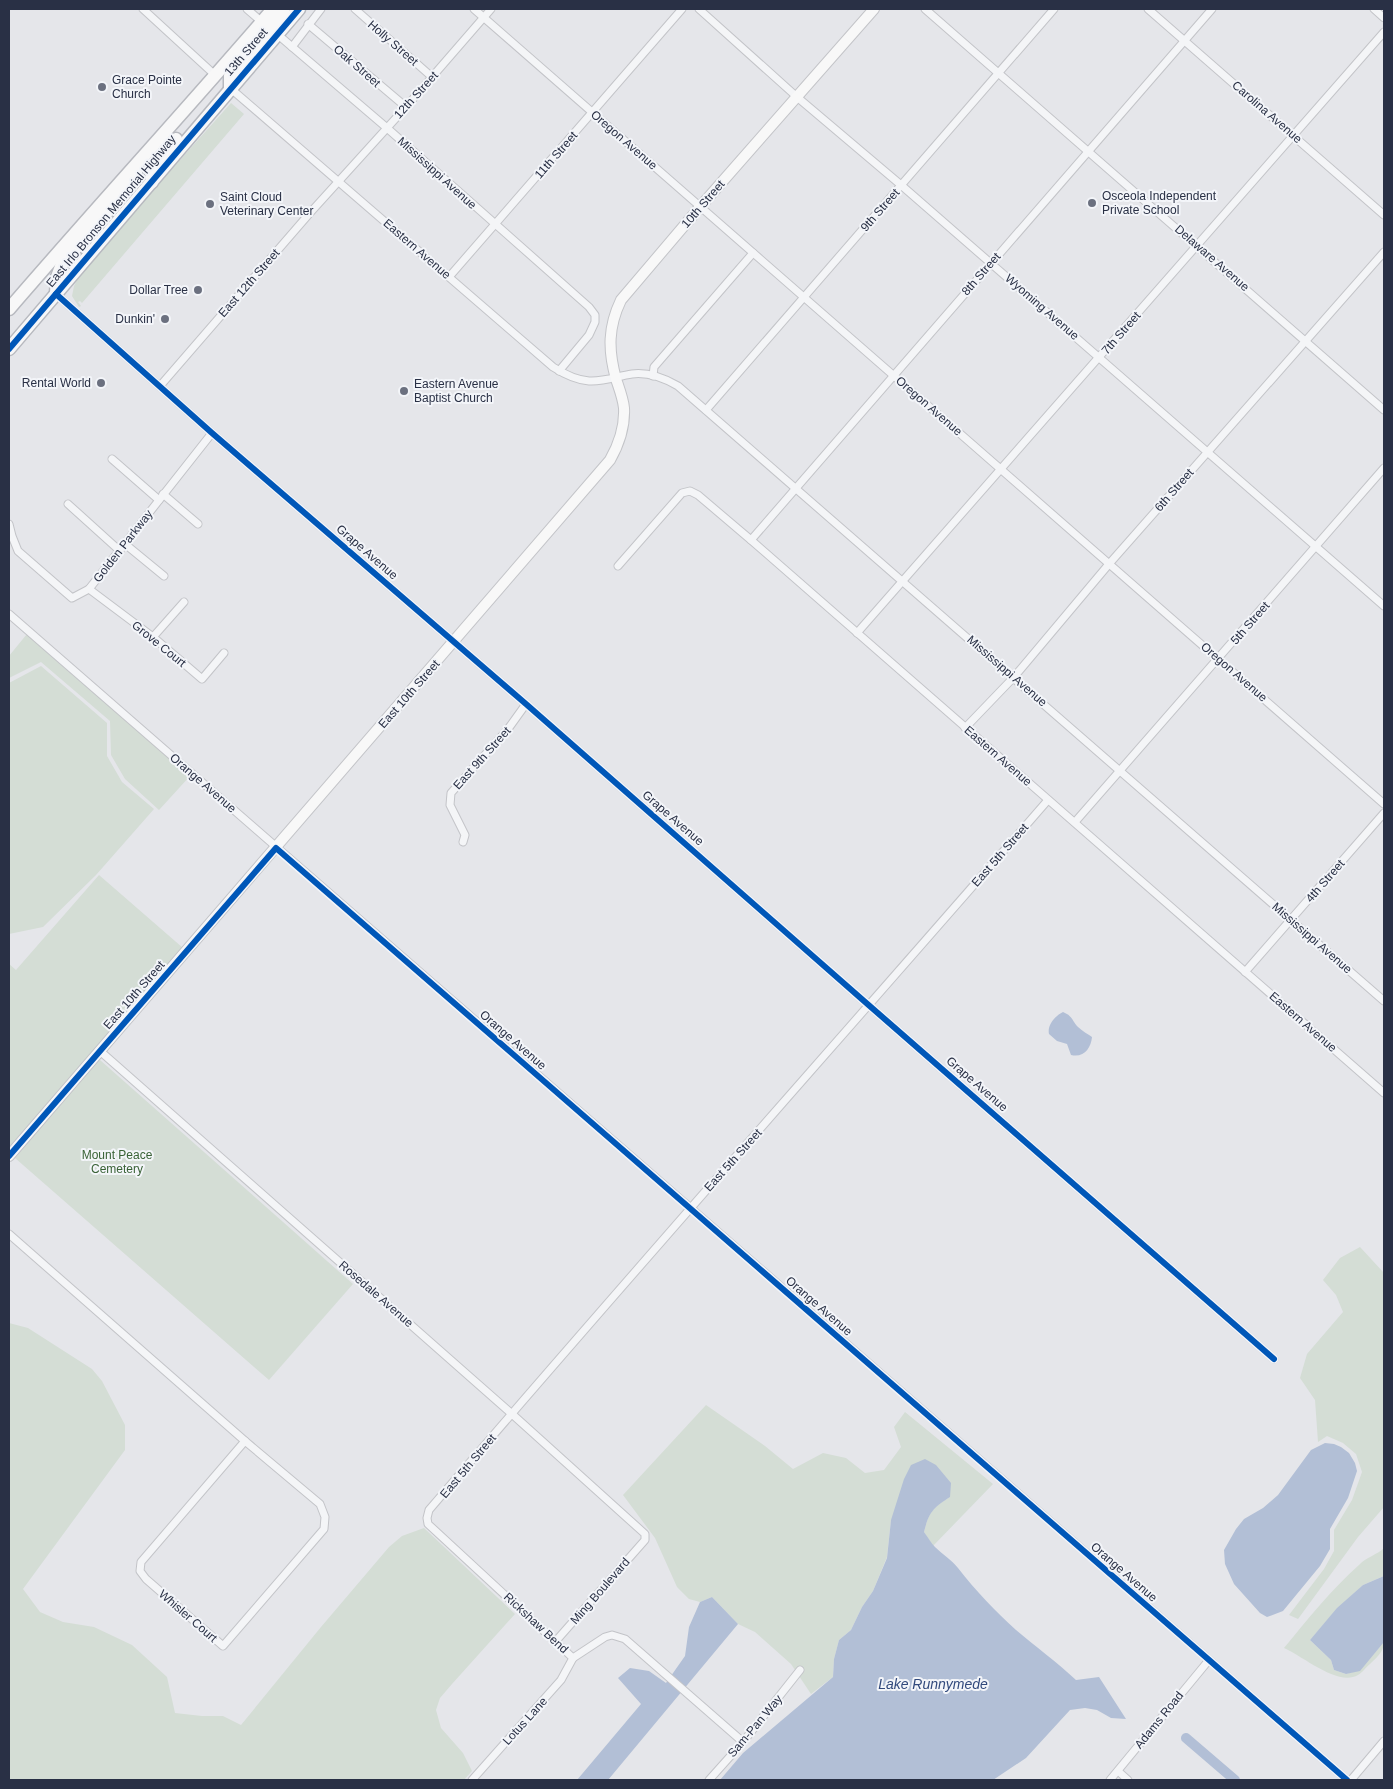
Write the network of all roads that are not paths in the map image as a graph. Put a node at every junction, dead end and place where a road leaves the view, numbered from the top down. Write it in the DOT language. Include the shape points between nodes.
graph roads {
  1 [pos="143,9"];
  2 [pos="247,9"];
  3 [pos="273,9"];
  4 [pos="321,9"];
  5 [pos="354,9"];
  6 [pos="474,9"];
  7 [pos="492,9"];
  8 [pos="682,9"];
  9 [pos="699,9"];
  10 [pos="874,9"];
  11 [pos="925,9"];
  12 [pos="1054,9"];
  13 [pos="1148,9"];
  14 [pos="1212,9"];
  15 [pos="1374,9"];
  16 [pos="294,10"];
  17 [pos="484,18"];
  18 [pos="1384,18"];
  19 [pos="262,22"];
  20 [pos="308,24"];
  21 [pos="1384,32"];
  22 [pos="277,34"];
  23 [pos="1185,41"];
  24 [pos="292,47"];
  25 [pos="998,73"];
  26 [pos="216,76"];
  27 [pos="432,77"];
  28 [pos="230,88"];
  29 [pos="797,97"];
  30 [pos="406,108"];
  31 [pos="593,113"];
  32 [pos="387,128"];
  33 [pos="1294,135"];
  34 [pos="1088,151"];
  35 [pos="139,163"];
  36 [pos="339,181"];
  37 [pos="152,182"];
  38 [pos="901,185"];
  39 [pos="700,207"];
  40 [pos="1384,215"];
  41 [pos="495,224"];
  42 [pos="1198,246"];
  43 [pos="1384,252"];
  44 [pos="753,253"];
  45 [pos="991,263"];
  46 [pos="449,277"];
  47 [pos="56,294"];
  48 [pos="804,298"];
  49 [pos="9,309"];
  50 [pos="1306,340"];
  51 [pos="9,349"];
  52 [pos="1099,358"];
  53 [pos="559,371"];
  54 [pos="893,375"];
  55 [pos="653,376"];
  56 [pos="616,378"];
  57 [pos="160,386"];
  58 [pos="706,410"];
  59 [pos="1384,410"];
  60 [pos="622,430"];
  61 [pos="212,433"];
  62 [pos="1208,452"];
  63 [pos="112,459"];
  64 [pos="1384,468"];
  65 [pos="1002,470"];
  66 [pos="797,489"];
  67 [pos="161,497"];
  68 [pos="68,504"];
  69 [pos="9,524"];
  70 [pos="198,524"];
  71 [pos="751,540"];
  72 [pos="126,544"];
  73 [pos="1316,547"];
  74 [pos="120,550"];
  75 [pos="1109,564"];
  76 [pos="618,566"];
  77 [pos="164,576"];
  78 [pos="904,581"];
  79 [pos="89,590"];
  80 [pos="184,602"];
  81 [pos="1384,606"];
  82 [pos="9,614"];
  83 [pos="857,633"];
  84 [pos="152,637"];
  85 [pos="454,641"];
  86 [pos="224,654"];
  87 [pos="1219,659"];
  88 [pos="1014,677"];
  89 [pos="526,704"];
  90 [pos="965,728"];
  91 [pos="1120,770"];
  92 [pos="1048,800"];
  93 [pos="1384,804"];
  94 [pos="1384,813"];
  95 [pos="1075,822"];
  96 [pos="463,842"];
  97 [pos="276,848"];
  98 [pos="1291,919"];
  99 [pos="1245,972"];
  100 [pos="1384,1001"];
  101 [pos="869,1006"];
  102 [pos="100,1052"];
  103 [pos="1384,1093"];
  104 [pos="9,1156"];
  105 [pos="689,1209"];
  106 [pos="9,1234"];
  107 [pos="1274,1359"];
  108 [pos="512,1414"];
  109 [pos="245,1441"];
  110 [pos="428,1524"];
  111 [pos="645,1540"];
  112 [pos="556,1642"];
  113 [pos="573,1658"];
  114 [pos="1209,1660"];
  115 [pos="800,1670"];
  116 [pos="1384,1741"];
  117 [pos="743,1742"];
  118 [pos="1118,1771"];
  119 [pos="472,1780"];
  120 [pos="709,1780"];
  121 [pos="1110,1780"];
  122 [pos="1128,1780"];
  123 [pos="1349,1780"];
  1 -- 26 [label="street"];
  2 -- 19 [label="street"];
  3 -- 19 [label="highway, 13th Street"];
  4 -- 20 [label="street"];
  5 -- 27 [label="street, Holly Street"];
  6 -- 17 [label="street, Oregon Avenue"];
  7 -- 17 [label="street, 12th Street"];
  8 -- 31 [label="street, 11th Street"];
  9 -- 29 [label="street, Wyoming Avenue"];
  10 -- 29 [label="street, 10th Street"];
  11 -- 25 [label="street, Delaware Avenue"];
  12 -- 25 [label="street, 9th Street"];
  13 -- 23 [label="street, Carolina Avenue"];
  14 -- 23 [label="street, 8th Street"];
  15 -- 18 [label="street"];
  16 -- 22 [label="highway, 13th Street"];
  16 -- 28 [label="highway" via="232,70"];
  17 -- 27 [label="street, 12th Street"];
  17 -- 31 [label="street, Oregon Avenue"];
  19 -- 26 [label="highway, 13th Street"];
  20 -- 24 [label="street"];
  20 -- 30 [label="street, Oak Street"];
  21 -- 33 [label="street, 7th Street"];
  22 -- 24 [label="street, Mississippi Avenue"];
  22 -- 28 [label="highway, 13th Street"];
  23 -- 33 [label="street, Carolina Avenue"];
  23 -- 34 [label="street, 8th Street"];
  24 -- 32 [label="street, Mississippi Avenue"];
  25 -- 34 [label="street, Delaware Avenue"];
  25 -- 38 [label="street, 9th Street"];
  26 -- 35 [label="highway, East Irlo Bronson Memorial Highway"];
  26 -- 37 [label="highway" via="214,96 151,169"];
  27 -- 30 [label="street, 12th Street"];
  28 -- 36 [label="street, Eastern Avenue"];
  28 -- 37 [label="highway, East Irlo Bronson Memorial Highway"];
  29 -- 38 [label="street, Wyoming Avenue"];
  29 -- 39 [label="street, 10th Street"];
  30 -- 32 [label="street, 12th Street"];
  31 -- 39 [label="street, Oregon Avenue"];
  31 -- 41 [label="street, 11th Street"];
  32 -- 36 [label="street, 12th Street"];
  32 -- 41 [label="street, Mississippi Avenue"];
  33 -- 40 [label="street, Carolina Avenue"];
  33 -- 42 [label="street, 7th Street"];
  34 -- 42 [label="street, Delaware Avenue"];
  34 -- 45 [label="street, 8th Street"];
  35 -- 47 [label="highway" via="133,182 62,264 57,276"];
  35 -- 49 [label="highway, East Irlo Bronson Memorial Highway"];
  36 -- 46 [label="street, Eastern Avenue"];
  36 -- 57 [label="street, East 12th Street"];
  37 -- 47 [label="highway, East Irlo Bronson Memorial Highway"];
  38 -- 45 [label="street, Wyoming Avenue"];
  38 -- 48 [label="street, 9th Street"];
  39 -- 44 [label="street, Oregon Avenue"];
  39 -- 56 [label="street, 10th Street" via="621,300 610,330"];
  41 -- 46 [label="street, 11th Street"];
  41 -- 53 [label="street, Mississippi Avenue" via="585,303 594,315 590,335"];
  42 -- 50 [label="street, Delaware Avenue"];
  42 -- 52 [label="street, 7th Street"];
  43 -- 50 [label="street, 6th Street"];
  44 -- 48 [label="street, Oregon Avenue"];
  44 -- 55 [label="street" via="654,367"];
  45 -- 52 [label="street, Wyoming Avenue"];
  45 -- 54 [label="street, 8th Street"];
  46 -- 53 [label="street, Eastern Avenue"];
  47 -- 51 [label="highway, East Irlo Bronson Memorial Highway"];
  47 -- 57 [label="street, Grape Avenue"];
  48 -- 54 [label="street, Oregon Avenue"];
  48 -- 58 [label="street, 9th Street"];
  50 -- 59 [label="street, Delaware Avenue"];
  50 -- 62 [label="street, 6th Street"];
  52 -- 62 [label="street, Wyoming Avenue"];
  52 -- 65 [label="street, 7th Street"];
  53 -- 56 [label="street, Eastern Avenue" via="592,381"];
  54 -- 65 [label="street, Oregon Avenue"];
  54 -- 66 [label="street, 8th Street"];
  55 -- 56 [label="street, Mississippi Avenue" via="634,374"];
  55 -- 58 [label="street, Mississippi Avenue" via="678,386"];
  56 -- 60 [label="street, 10th Street" via="624,409"];
  57 -- 61 [label="street, Grape Avenue"];
  58 -- 66 [label="street, Mississippi Avenue"];
  60 -- 85 [label="street, East 10th Street" via="614,453 601,472"];
  61 -- 67 [label="street, Golden Parkway"];
  61 -- 85 [label="street, Grape Avenue"];
  62 -- 73 [label="street, Wyoming Avenue"];
  62 -- 75 [label="street, 6th Street"];
  63 -- 67 [label="street"];
  64 -- 73 [label="street, 5th Street"];
  65 -- 75 [label="street, Oregon Avenue"];
  65 -- 78 [label="street, 7th Street"];
  66 -- 71 [label="street, 8th Street"];
  66 -- 78 [label="street, Mississippi Avenue"];
  67 -- 70 [label="street"];
  67 -- 72 [label="street, Golden Parkway"];
  68 -- 74 [label="street"];
  69 -- 79 [label="street, Golden Parkway" via="18,551 72,598"];
  71 -- 76 [label="street, Eastern Avenue" via="690,491 682,493"];
  71 -- 83 [label="street, Eastern Avenue"];
  72 -- 74 [label="street, Golden Parkway"];
  72 -- 77 [label="street"];
  73 -- 81 [label="street, Wyoming Avenue"];
  73 -- 87 [label="street, 5th Street"];
  74 -- 79 [label="street, Golden Parkway"];
  75 -- 87 [label="street, Oregon Avenue"];
  75 -- 88 [label="street, 6th Street"];
  78 -- 83 [label="street, 7th Street"];
  78 -- 88 [label="street, Mississippi Avenue"];
  79 -- 84 [label="street, Grove Court"];
  80 -- 84 [label="street"];
  82 -- 97 [label="street, Orange Avenue"];
  83 -- 90 [label="street, Eastern Avenue"];
  84 -- 86 [label="street, Grove Court" via="202,679"];
  85 -- 89 [label="street, Grape Avenue"];
  85 -- 97 [label="street, East 10th Street"];
  87 -- 91 [label="street, 5th Street"];
  87 -- 93 [label="street, Oregon Avenue"];
  88 -- 90 [label="street, 6th Street"];
  88 -- 91 [label="street, Mississippi Avenue"];
  89 -- 96 [label="street, East 9th Street" via="451,793 450,805 465,835"];
  89 -- 101 [label="street, Grape Avenue"];
  90 -- 92 [label="street, Eastern Avenue"];
  91 -- 95 [label="street, 5th Street"];
  91 -- 98 [label="street, Mississippi Avenue"];
  92 -- 95 [label="street, Eastern Avenue"];
  92 -- 101 [label="street, East 5th Street"];
  94 -- 98 [label="street, 4th Street"];
  95 -- 99 [label="street, Eastern Avenue"];
  97 -- 102 [label="street, East 10th Street"];
  97 -- 105 [label="street, Orange Avenue"];
  98 -- 99 [label="street, 4th Street"];
  98 -- 100 [label="street, Mississippi Avenue"];
  99 -- 103 [label="street, Eastern Avenue"];
  101 -- 105 [label="street, East 5th Street"];
  101 -- 107 [label="street, Grape Avenue"];
  102 -- 104 [label="street, East 10th Street"];
  102 -- 108 [label="street, Rosedale Avenue"];
  105 -- 108 [label="street, East 5th Street"];
  105 -- 114 [label="street, Orange Avenue"];
  106 -- 109 [label="street, Whisler Court"];
  108 -- 110 [label="street, East 5th Street" via="429,1510"];
  108 -- 111 [label="street, Rosedale Avenue" via="645,1534"];
  109 -- 109 [label="street, Whisler Court" via="320,1504 325,1517 324,1528 223,1646 146,1579 140,1570 141,1562"];
  110 -- 112 [label="street, Rickshaw Bend"];
  111 -- 112 [label="street, Ming Boulevard"];
  112 -- 113 [label="street, Rickshaw Bend"];
  113 -- 117 [label="street, Rickshaw Bend" via="605,1637 612,1635 625,1639"];
  113 -- 119 [label="street, Lotus Lane" via="561,1680"];
  114 -- 118 [label="street, Adams Road"];
  114 -- 123 [label="street, Orange Avenue"];
  115 -- 117 [label="street, Sam-Pan Way"];
  116 -- 123 [label="street"];
  117 -- 120 [label="street, Sam-Pan Way"];
  118 -- 121 [label="street, Adams Road"];
  118 -- 122 [label="street"];
}
